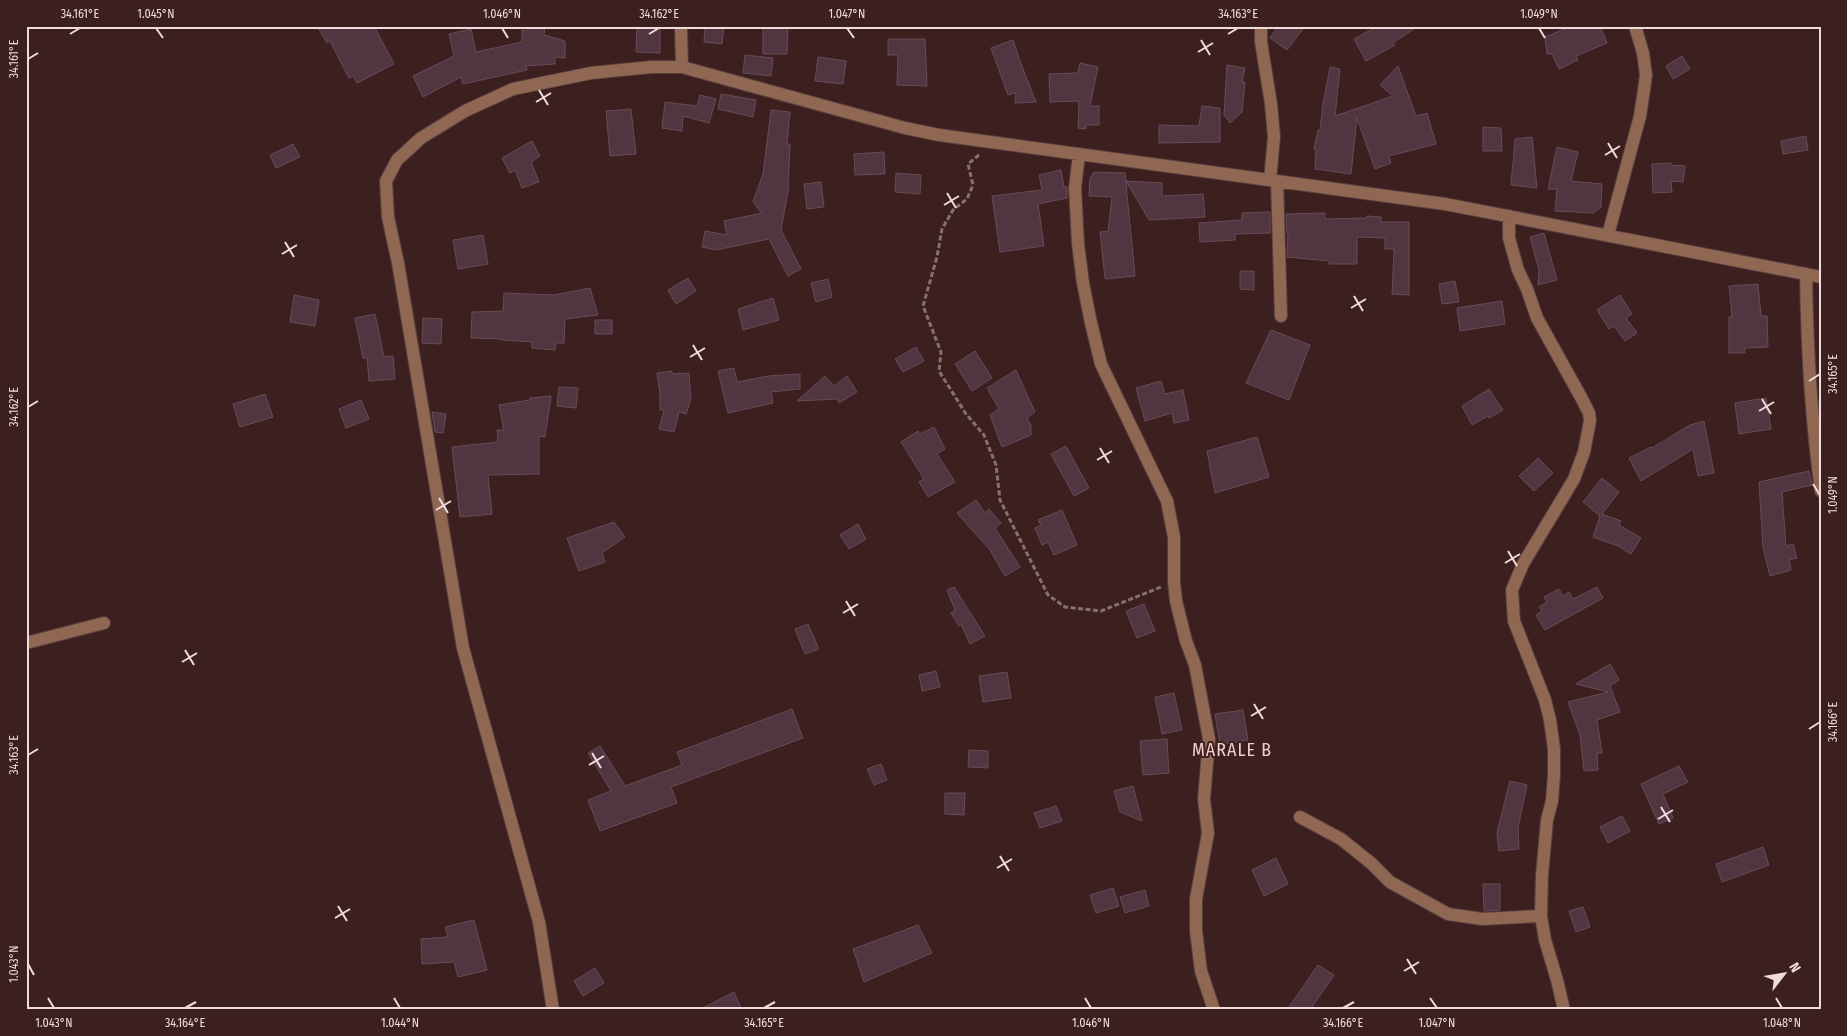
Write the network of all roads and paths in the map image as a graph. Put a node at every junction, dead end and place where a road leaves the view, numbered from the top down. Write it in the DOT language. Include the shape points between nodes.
graph roads {
  1 [pos="681,26"];
  2 [pos="1261,26"];
  3 [pos="1635,26"];
  4 [pos="682,67"];
  5 [pos="992,142"];
  6 [pos="1079,154"];
  7 [pos="1273,180"];
  8 [pos="1509,216"];
  9 [pos="1608,235"];
  10 [pos="1806,274"];
  11 [pos="1821,277"];
  12 [pos="1281,316"];
  13 [pos="1821,491"];
  14 [pos="1174,582"];
  15 [pos="104,623"];
  16 [pos="26,643"];
  17 [pos="1300,817"];
  18 [pos="1541,916"];
  19 [pos="553,1010"];
  20 [pos="1214,1010"];
  21 [pos="1564,1010"];
  1 -- 4 [label="street"];
  2 -- 7 [label="street" via="1274,137"];
  3 -- 9 [label="street" via="1645,68 1644,90"];
  4 -- 5 [label="street" via="905,128"];
  4 -- 19 [label="street" via="591,73 513,89 465,111 421,138 397,160 386,181 388,217 462,648 539,922"];
  5 -- 6 [label="street"];
  5 -- 14 [label="path" via="968,164 973,185 967,199 953,210 942,229 923,306 941,352 939,371 966,414 984,435 996,465 1000,500 1048,596 1065,607 1101,611"];
  6 -- 7 [label="street"];
  6 -- 14 [label="street" via="1075,188 1078,244 1091,322 1102,364 1167,501 1174,537"];
  7 -- 8 [label="street"];
  7 -- 12 [label="street"];
  8 -- 9 [label="street"];
  8 -- 18 [label="street" via="1509,238 1537,318 1582,399 1590,420 1584,452 1574,479 1522,564 1512,590 1514,621 1545,700 1554,749"];
  9 -- 10 [label="street"];
  10 -- 11 [label="street"];
  10 -- 13 [label="street" via="1808,368"];
  14 -- 20 [label="street" via="1202,696 1209,739 1204,799 1208,833 1196,899 1196,932 1201,972"];
  15 -- 16 [label="street"];
  17 -- 18 [label="street" via="1341,839 1390,882 1448,914 1482,919"];
  18 -- 21 [label="street"];
}
